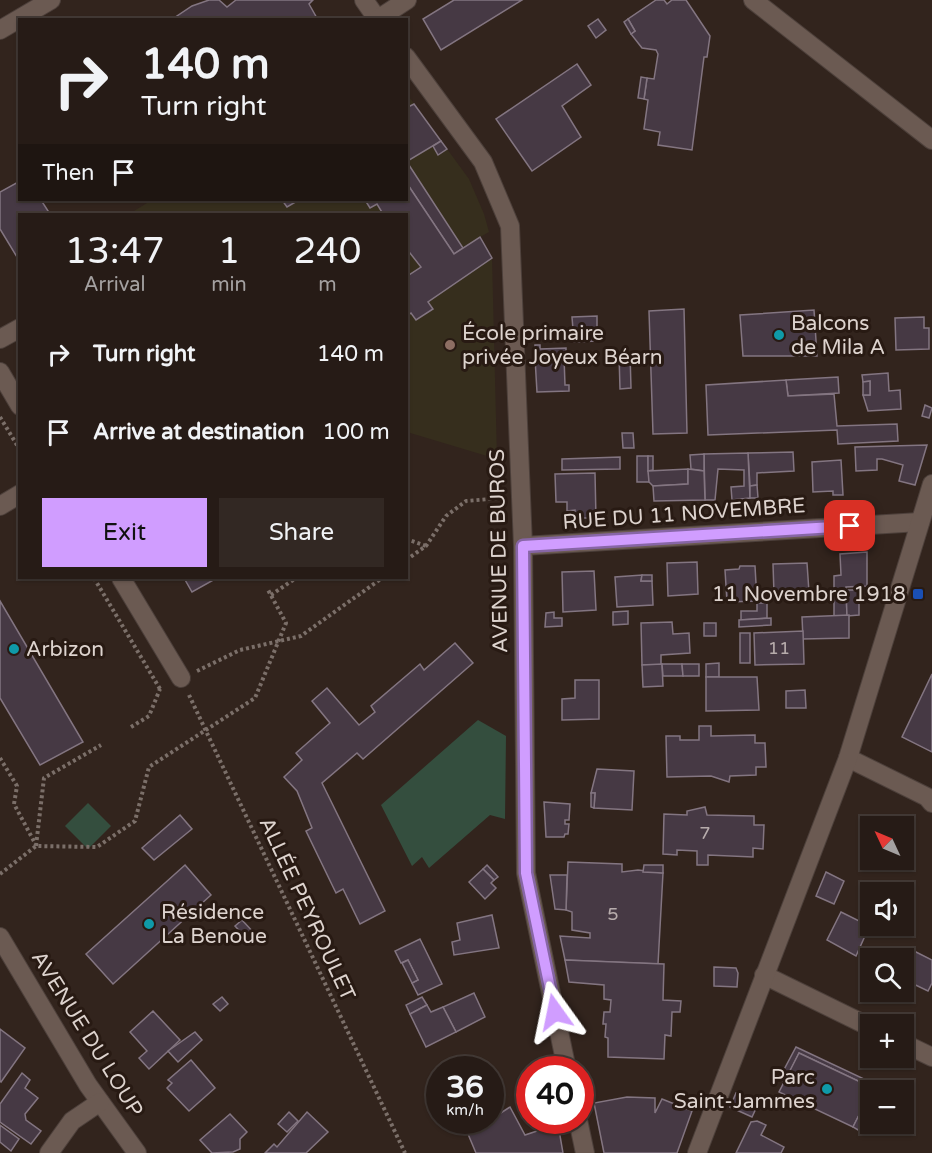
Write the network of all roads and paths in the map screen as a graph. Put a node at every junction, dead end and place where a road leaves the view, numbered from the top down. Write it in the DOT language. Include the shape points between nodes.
graph roads {
  1 [pos="51,0"];
  2 [pos="364,0"];
  3 [pos="407,0"];
  4 [pos="753,0"];
  5 [pos="20,18"];
  6 [pos="377,18"];
  7 [pos="380,18"];
  8 [pos="18,19"];
  9 [pos="0,30"];
  10 [pos="408,60"];
  11 [pos="932,140"];
  12 [pos="18,329"];
  13 [pos="0,339"];
  14 [pos="0,372"];
  15 [pos="18,403"];
  16 [pos="0,417"];
  17 [pos="18,447"];
  18 [pos="932,484"];
  19 [pos="18,495"];
  20 [pos="521,496"];
  21 [pos="0,506"];
  22 [pos="920,522"];
  23 [pos="408,540"];
  24 [pos="426,546"];
  25 [pos="523,546"];
  26 [pos="408,559"];
  27 [pos="95,579"];
  28 [pos="122,579"];
  29 [pos="295,579"];
  30 [pos="381,579"];
  31 [pos="267,588"];
  32 [pos="271,595"];
  33 [pos="279,640"];
  34 [pos="181,678"];
  35 [pos="132,727"];
  36 [pos="206,731"];
  37 [pos="101,745"];
  38 [pos="0,758"];
  39 [pos="848,758"];
  40 [pos="932,803"];
  41 [pos="36,846"];
  42 [pos="0,874"];
  43 [pos="0,937"];
  44 [pos="765,975"];
  45 [pos="860,1022"];
  46 [pos="914,1048"];
  47 [pos="564,1056"];
  48 [pos="932,1057"];
  49 [pos="100,1102"];
  50 [pos="581,1134"];
  51 [pos="49,1153"];
  52 [pos="137,1153"];
  53 [pos="405,1153"];
  54 [pos="585,1153"];
  55 [pos="697,1153"];
  1 -- 5 [label="street"];
  2 -- 6 [label="street"];
  3 -- 7 [label="street"];
  4 -- 11 [label="street"];
  8 -- 9 [label="street"];
  10 -- 20 [label="street, AVENUE DE BUROS" via="483,162 510,226"];
  12 -- 13 [label="street"];
  14 -- 15 [label="street"];
  16 -- 17 [label="path"];
  18 -- 22 [label="street"];
  19 -- 21 [label="street"];
  20 -- 24 [label="path" via="466,501 446,516"];
  20 -- 25 [label="street, AVENUE DE BUROS"];
  22 -- 25 [label="street, RUE DU 11 NOVEMBRE"];
  22 -- 39 [label="street"];
  23 -- 24 [label="path"];
  24 -- 26 [label="path"];
  25 -- 47 [label="street, AVENUE DE BUROS" via="526,873"];
  27 -- 35 [label="path" via="160,689 148,716"];
  28 -- 34 [label="street"];
  29 -- 32 [label="path"];
  30 -- 33 [label="path" via="301,636"];
  31 -- 32 [label="path"];
  32 -- 33 [label="path" via="286,623"];
  33 -- 34 [label="path" via="240,650"];
  33 -- 36 [label="path" via="255,698"];
  34 -- 36 [label="path, ALLÉE PEYROULET"];
  36 -- 41 [label="path" via="148,767 135,821 97,847"];
  36 -- 53 [label="path, ALLÉE PEYROULET"];
  37 -- 41 [label="path" via="44,778"];
  38 -- 41 [label="path" via="16,786 14,804"];
  39 -- 40 [label="street"];
  39 -- 44 [label="street"];
  41 -- 42 [label="path"];
  43 -- 49 [label="street, AVENUE DU LOUP"];
  44 -- 45 [label="street"];
  44 -- 55 [label="street"];
  46 -- 48 [label="street"];
  49 -- 51 [label="street" via="72,1121"];
  49 -- 52 [label="street, AVENUE DU LOUP"];
  50 -- 54 [label="street"];
}
